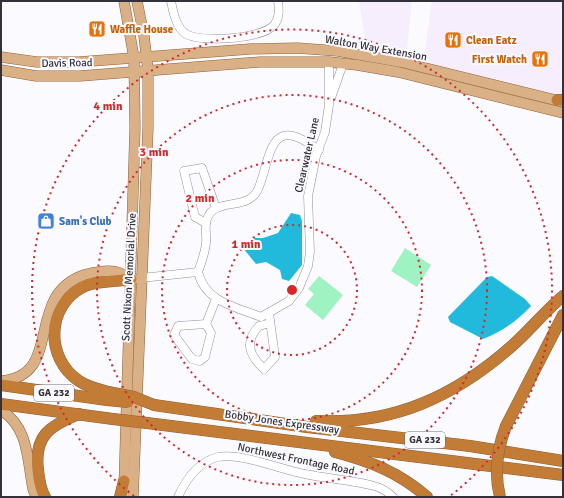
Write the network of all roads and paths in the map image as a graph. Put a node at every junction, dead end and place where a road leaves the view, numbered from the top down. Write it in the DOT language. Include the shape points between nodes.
graph roads {
  1 [pos="124,1"];
  2 [pos="137,1"];
  3 [pos="171,1"];
  4 [pos="278,1"];
  5 [pos="256,34"];
  6 [pos="258,49"];
  7 [pos="1,57"];
  8 [pos="146,57"];
  9 [pos="134,58"];
  10 [pos="329,62"];
  11 [pos="343,64"];
  12 [pos="1,70"];
  13 [pos="148,70"];
  14 [pos="134,72"];
  15 [pos="418,72"];
  16 [pos="561,101"];
  17 [pos="329,104"];
  18 [pos="563,113"];
  19 [pos="319,150"];
  20 [pos="216,208"];
  21 [pos="206,222"];
  22 [pos="198,272"];
  23 [pos="136,278"];
  24 [pos="563,296"];
  25 [pos="216,299"];
  26 [pos="269,313"];
  27 [pos="563,316"];
  28 [pos="270,323"];
  29 [pos="206,324"];
  30 [pos="1,381"];
  31 [pos="1,385"];
  32 [pos="108,396"];
  33 [pos="1,404"];
  34 [pos="1,410"];
  35 [pos="80,414"];
  36 [pos="281,422"];
  37 [pos="310,444"];
  38 [pos="543,457"];
  39 [pos="563,457"];
  40 [pos="563,461"];
  41 [pos="563,475"];
  42 [pos="129,480"];
  43 [pos="178,495"];
  44 [pos="36,497"];
  45 [pos="45,497"];
  46 [pos="120,497"];
  47 [pos="124,497"];
  48 [pos="134,497"];
  49 [pos="393,497"];
  50 [pos="427,497"];
  51 [pos="500,497"];
  1 -- 9 [label="main road, Scott Nixon Memorial Drive"];
  2 -- 8 [label="main road, Scott Nixon Memorial Drive"];
  3 -- 5 [label="street" via="178,26 196,38"];
  4 -- 5 [label="street" via="279,12 274,25"];
  5 -- 6 [label="street"];
  6 -- 8 [label="main road, Walton Way Extension"];
  6 -- 15 [label="main road, Walton Way Extension" via="338,51"];
  7 -- 9 [label="main road, Davis Road" via="45,62"];
  8 -- 9 [label="main road, Walton Way Extension"];
  8 -- 13 [label="main road, Scott Nixon Memorial Drive"];
  9 -- 14 [label="main road, Scott Nixon Memorial Drive"];
  10 -- 11 [label="main road, Walton Way Extension"];
  10 -- 13 [label="main road, Walton Way Extension" via="260,62"];
  10 -- 17 [label="street, Clearwater Lane"];
  11 -- 15 [label="main road, Walton Way Extension"];
  11 -- 17 [label="street"];
  12 -- 14 [label="main road, Davis Road" via="51,76"];
  13 -- 14 [label="main road, Walton Way Extension"];
  13 -- 23 [label="main road, Scott Nixon Memorial Drive" via="148,128"];
  14 -- 23 [label="main road, Scott Nixon Memorial Drive"];
  15 -- 16 [label="main road, Walton Way Extension"];
  15 -- 18 [label="main road, Walton Way Extension"];
  17 -- 19 [label="street, Clearwater Lane" via="325,132"];
  19 -- 20 [label="street" via="292,136 282,136 274,143 255,194 244,202"];
  19 -- 26 [label="street, Clearwater Lane" via="308,196 308,266 299,288 289,301"];
  20 -- 21 [label="street"];
  20 -- 21 [label="street" via="202,168 184,171 195,218"];
  21 -- 22 [label="street" via="205,254"];
  22 -- 23 [label="street"];
  22 -- 25 [label="street" via="200,282"];
  23 -- 30 [label="main road" via="118,272 101,272 83,275 62,288 49,310 40,353 35,364 19,377"];
  23 -- 32 [label="highway" via="83,286 68,298 55,321 56,351 65,368 79,381"];
  23 -- 42 [label="main road, Scott Nixon Memorial Drive"];
  24 -- 36 [label="highway" via="511,347 462,384 424,403 385,416 355,420"];
  25 -- 26 [label="street" via="261,317"];
  25 -- 29 [label="street"];
  26 -- 28 [label="street"];
  27 -- 51 [label="highway, bridge" via="506,426 500,443 497,462"];
  28 -- 28 [label="street" via="275,358 264,369 249,346 259,326"];
  29 -- 29 [label="street" via="178,326 175,329 174,335 192,360 200,361 205,357 211,333"];
  31 -- 32 [label="highway, GA 232"];
  32 -- 36 [label="highway, Bobby Jones Expressway / GA 232, bridge" via="134,397 154,405"];
  33 -- 35 [label="highway, Bobby Jones Expressway / GA 232"];
  34 -- 44 [label="main road" via="12,417 19,427"];
  35 -- 37 [label="highway, Bobby Jones Expressway / GA 232, bridge"];
  35 -- 45 [label="highway" via="51,428 40,443 38,465"];
  36 -- 38 [label="highway, Bobby Jones Expressway / GA 232"];
  37 -- 41 [label="highway, Bobby Jones Expressway / GA 232"];
  37 -- 50 [label="highway" via="380,466 405,480"];
  38 -- 39 [label="highway"];
  38 -- 40 [label="highway, Bobby Jones Expressway / GA 232"];
  42 -- 46 [label="highway"];
  42 -- 47 [label="main road, Scott Nixon Memorial Drive"];
  42 -- 48 [label="main road, Scott Nixon Memorial Drive"];
  43 -- 49 [label="street, Northwest Frontage Road" via="198,467 213,458 226,456 308,475 376,487"];
}
